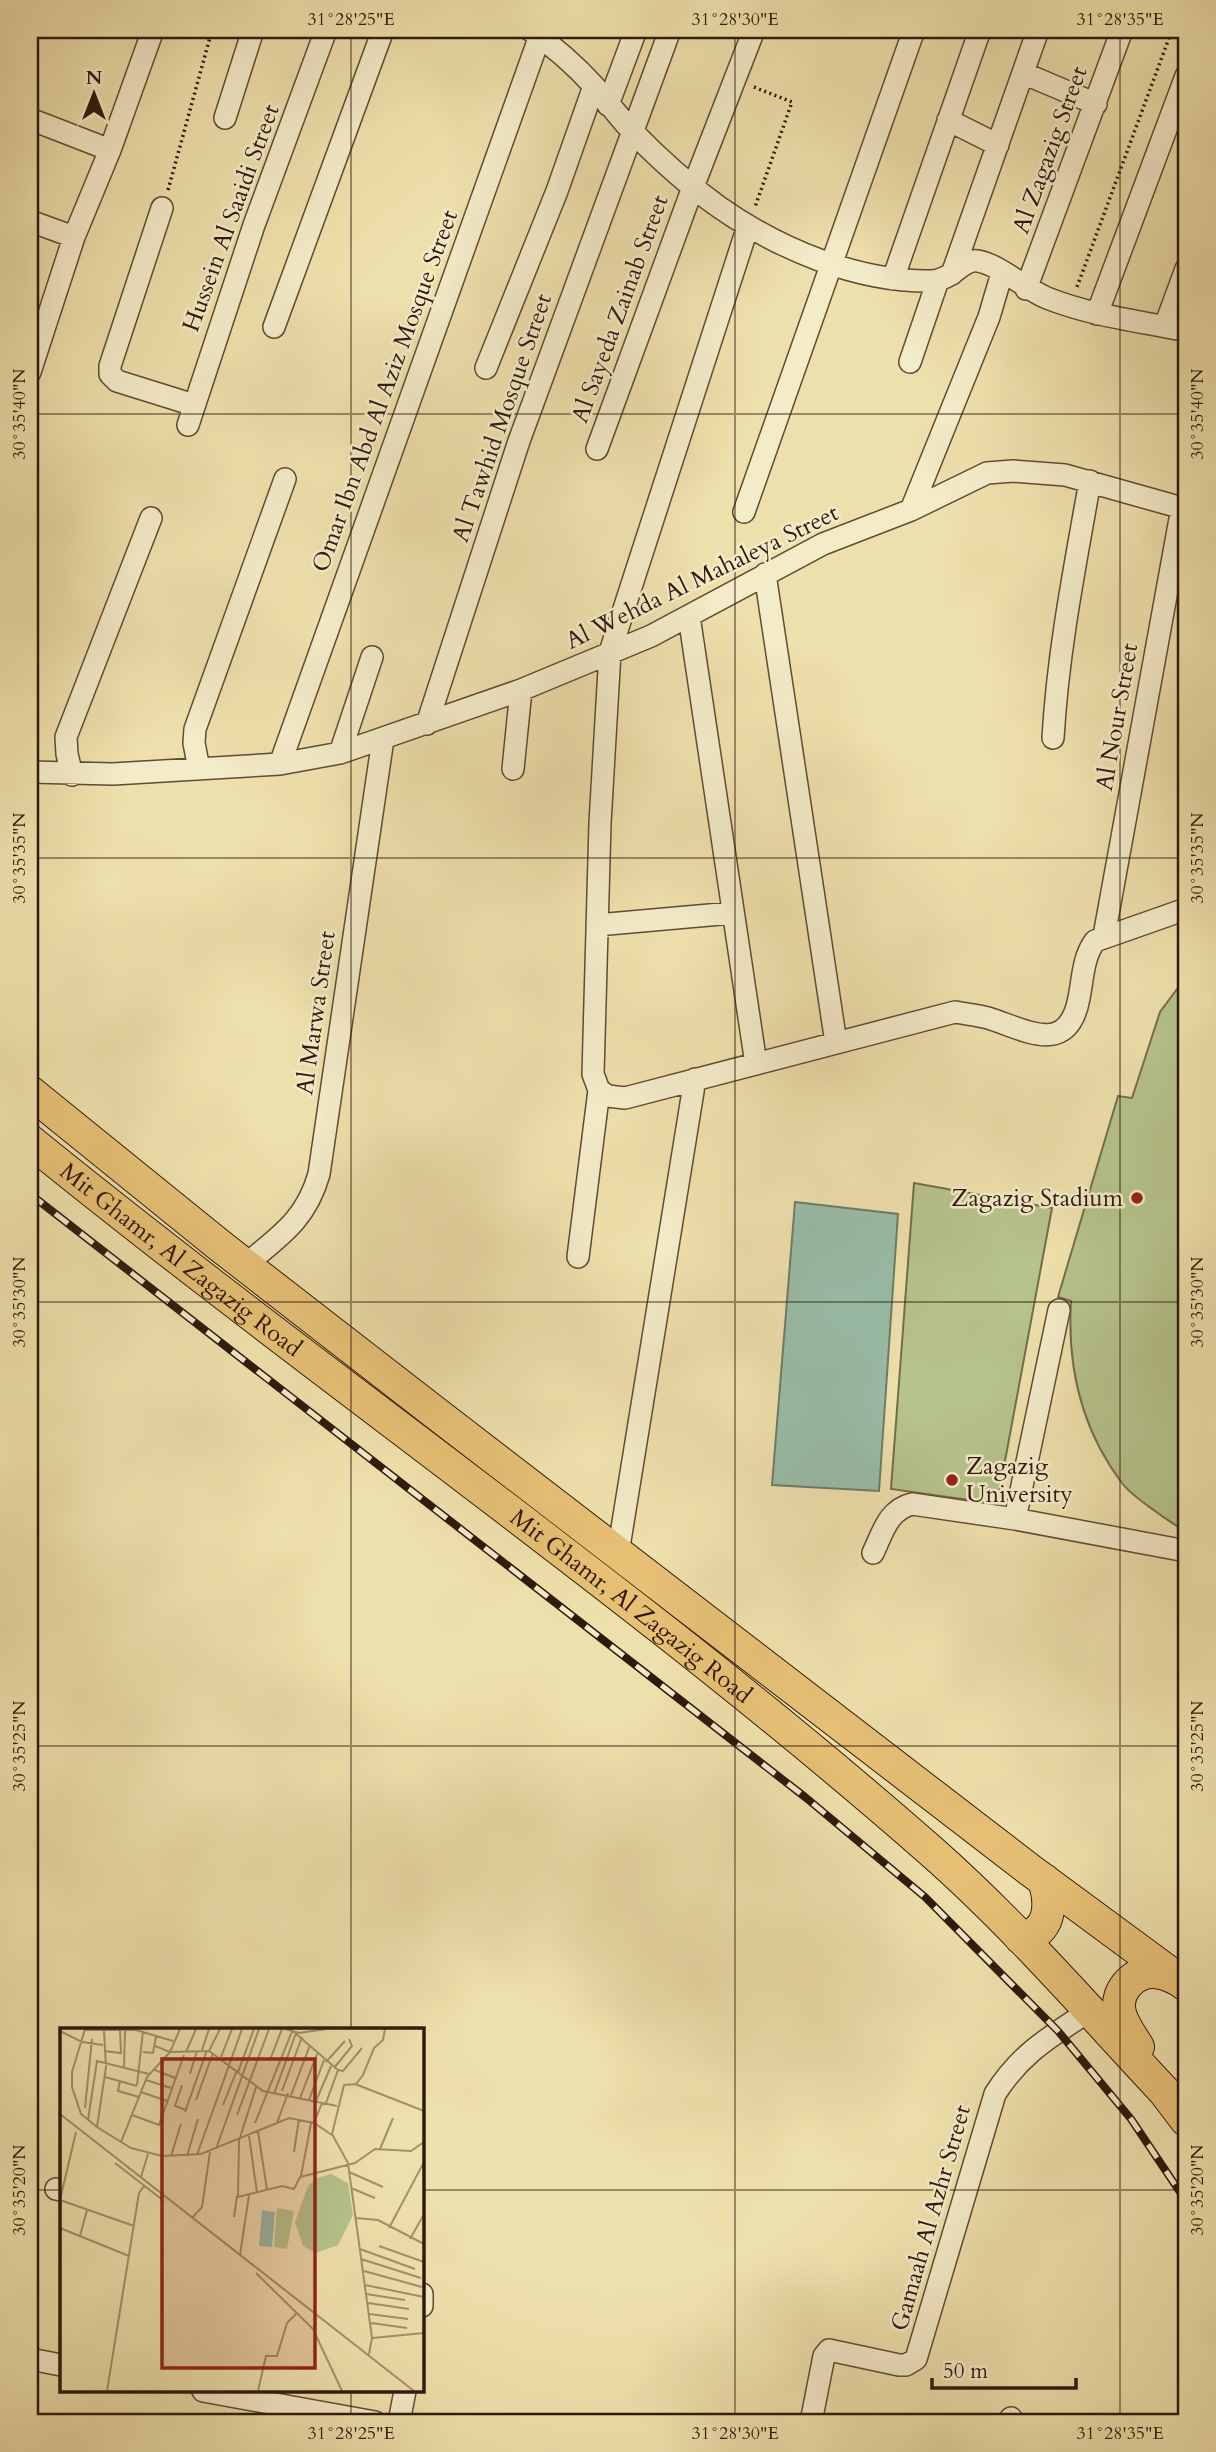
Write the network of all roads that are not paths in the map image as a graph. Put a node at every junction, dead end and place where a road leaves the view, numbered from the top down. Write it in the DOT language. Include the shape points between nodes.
graph roads {
  1 [pos="153,30"];
  2 [pos="253,30"];
  3 [pos="326,30"];
  4 [pos="383,30"];
  5 [pos="636,30"];
  6 [pos="670,30"];
  7 [pos="754,30"];
  8 [pos="914,30"];
  9 [pos="980,30"];
  10 [pos="1038,30"];
  11 [pos="1122,30"];
  12 [pos="537,32"];
  13 [pos="1023,73"];
  14 [pos="1186,76"];
  15 [pos="594,86"];
  16 [pos="1096,104"];
  17 [pos="608,105"];
  18 [pos="225,118"];
  19 [pos="30,119"];
  20 [pos="948,120"];
  21 [pos="632,131"];
  22 [pos="998,145"];
  23 [pos="110,150"];
  24 [pos="693,187"];
  25 [pos="162,208"];
  26 [pos="30,221"];
  27 [pos="748,226"];
  28 [pos="74,237"];
  29 [pos="831,264"];
  30 [pos="1186,270"];
  31 [pos="1002,273"];
  32 [pos="945,278"];
  33 [pos="892,279"];
  34 [pos="1026,289"];
  35 [pos="1097,314"];
  36 [pos="1165,326"];
  37 [pos="274,327"];
  38 [pos="1186,331"];
  39 [pos="35,336"];
  40 [pos="910,362"];
  41 [pos="486,368"];
  42 [pos="30,372"];
  43 [pos="597,449"];
  44 [pos="285,479"];
  45 [pos="1090,481"];
  46 [pos="1184,508"];
  47 [pos="911,510"];
  48 [pos="744,512"];
  49 [pos="151,518"];
  50 [pos="765,574"];
  51 [pos="689,616"];
  52 [pos="610,653"];
  53 [pos="372,657"];
  54 [pos="520,690"];
  55 [pos="426,724"];
  56 [pos="1053,738"];
  57 [pos="383,739"];
  58 [pos="341,753"];
  59 [pos="280,764"];
  60 [pos="199,769"];
  61 [pos="513,769"];
  62 [pos="30,772"];
  63 [pos="72,775"];
  64 [pos="1186,909"];
  65 [pos="732,913"];
  66 [pos="597,925"];
  67 [pos="1104,936"];
  68 [pos="836,1043"];
  69 [pos="756,1064"];
  70 [pos="695,1079"];
  71 [pos="598,1090"];
  72 [pos="30,1092"];
  73 [pos="30,1142"];
  74 [pos="578,1257"];
  75 [pos="245,1265"];
  76 [pos="1059,1310"];
  77 [pos="1015,1518"];
  78 [pos="1186,1551"];
  79 [pos="618,1553"];
  80 [pos="873,1553"];
  81 [pos="1044,1880"];
  82 [pos="1021,1938"];
  83 [pos="1183,1983"];
  84 [pos="1089,2011"];
  85 [pos="1164,2091"];
  86 [pos="1186,2120"];
  87 [pos="30,2359"];
  88 [pos="60,2365"];
  89 [pos="209,2392"];
  90 [pos="405,2392"];
  91 [pos="376,2422"];
  92 [pos="399,2422"];
  93 [pos="811,2422"];
  1 -- 23 [label="street"];
  2 -- 18 [label="street"];
  3 -- 25 [label="street, Hussein Al Saaidi Street" via="191,415 110,374"];
  4 -- 37 [label="street"];
  5 -- 17 [label="street"];
  6 -- 21 [label="street, Al Tawhid Mosque Street"];
  7 -- 24 [label="street, Al Sayeda Zainab Street"];
  8 -- 29 [label="street"];
  9 -- 20 [label="street"];
  10 -- 13 [label="street"];
  11 -- 16 [label="street, Al Zagazig Street"];
  12 -- 15 [label="street"];
  12 -- 59 [label="street, Omar Ibn Abd Al Aziz Mosque Street"];
  13 -- 16 [label="street"];
  13 -- 22 [label="street"];
  14 -- 35 [label="street"];
  15 -- 17 [label="street"];
  15 -- 41 [label="street"];
  16 -- 34 [label="street, Al Zagazig Street"];
  17 -- 21 [label="street"];
  19 -- 23 [label="street"];
  20 -- 22 [label="street"];
  20 -- 33 [label="street"];
  21 -- 24 [label="street"];
  21 -- 55 [label="street, Al Tawhid Mosque Street" via="519,440"];
  22 -- 32 [label="street"];
  23 -- 28 [label="street"];
  24 -- 27 [label="street"];
  24 -- 43 [label="street, Al Sayeda Zainab Street"];
  26 -- 28 [label="street"];
  27 -- 29 [label="street"];
  27 -- 52 [label="street"];
  28 -- 39 [label="street"];
  29 -- 33 [label="street"];
  29 -- 48 [label="street"];
  30 -- 36 [label="street"];
  31 -- 32 [label="street" via="972,261"];
  31 -- 34 [label="street"];
  31 -- 47 [label="street" via="989,317"];
  32 -- 33 [label="street"];
  32 -- 40 [label="street"];
  34 -- 35 [label="street"];
  35 -- 36 [label="street"];
  36 -- 38 [label="street"];
  39 -- 42 [label="street"];
  44 -- 60 [label="street" via="195,729"];
  45 -- 46 [label="street, Al Wehda Al Mahaleya Street"];
  45 -- 47 [label="street, Al Wehda Al Mahaleya Street" via="1039,472 987,474"];
  45 -- 56 [label="street" via="1063,633"];
  46 -- 67 [label="street, Al Nour Street"];
  47 -- 50 [label="street, Al Wehda Al Mahaleya Street" via="823,544"];
  49 -- 63 [label="street" via="66,737"];
  50 -- 51 [label="street, Al Wehda Al Mahaleya Street"];
  50 -- 68 [label="street"];
  51 -- 52 [label="street, Al Wehda Al Mahaleya Street"];
  51 -- 65 [label="street"];
  52 -- 54 [label="street, Al Wehda Al Mahaleya Street"];
  52 -- 66 [label="street"];
  53 -- 58 [label="street"];
  54 -- 55 [label="street, Al Wehda Al Mahaleya Street"];
  54 -- 61 [label="street"];
  55 -- 57 [label="street, Al Wehda Al Mahaleya Street"];
  57 -- 58 [label="street, Al Wehda Al Mahaleya Street"];
  57 -- 75 [label="street, Al Marwa Street" via="319,1174 310,1201 294,1224"];
  58 -- 59 [label="street, Al Wehda Al Mahaleya Street"];
  59 -- 60 [label="street, Al Wehda Al Mahaleya Street"];
  60 -- 63 [label="street, Al Wehda Al Mahaleya Street"];
  62 -- 63 [label="street, Al Wehda Al Mahaleya Street"];
  64 -- 67 [label="street"];
  65 -- 66 [label="street"];
  65 -- 69 [label="street"];
  66 -- 71 [label="street" via="593,1074"];
  67 -- 68 [label="street" via="1095,940 1087,953 1075,1014 1068,1025 1050,1035 1029,1034 986,1017 955,1012"];
  68 -- 69 [label="street"];
  69 -- 70 [label="street"];
  70 -- 71 [label="street" via="625,1098"];
  70 -- 79 [label="street"];
  71 -- 74 [label="street"];
  72 -- 75 [label="highway, Mit Ghamr, Al Zagazig Road"];
  73 -- 82 [label="highway, Mit Ghamr, Al Zagazig Road" via="698,1658 932,1852"];
  75 -- 79 [label="highway, Mit Ghamr, Al Zagazig Road"];
  76 -- 77 [label="street"];
  77 -- 78 [label="street"];
  77 -- 80 [label="street" via="912,1504 892,1514"];
  79 -- 81 [label="highway, Mit Ghamr, Al Zagazig Road"];
  81 -- 82 [label="highway" via="1048,1917 1041,1929"];
  81 -- 83 [label="highway, Mit Ghamr, Al Zagazig Road"];
  82 -- 84 [label="highway, Mit Ghamr, Al Zagazig Road"];
  83 -- 85 [label="highway" via="1153,1972 1127,1983 1120,1995 1124,2022"];
  84 -- 85 [label="highway, Mit Ghamr, Al Zagazig Road"];
  84 -- 93 [label="street, Gamaah Al Azhr Street" via="1028,2052 995,2094 916,2359 900,2365 830,2350 824,2356"];
  85 -- 86 [label="highway, Mit Ghamr, Al Zagazig Road"];
  87 -- 88 [label="street"];
  89 -- 91 [label="street"];
  90 -- 92 [label="street"];
}
